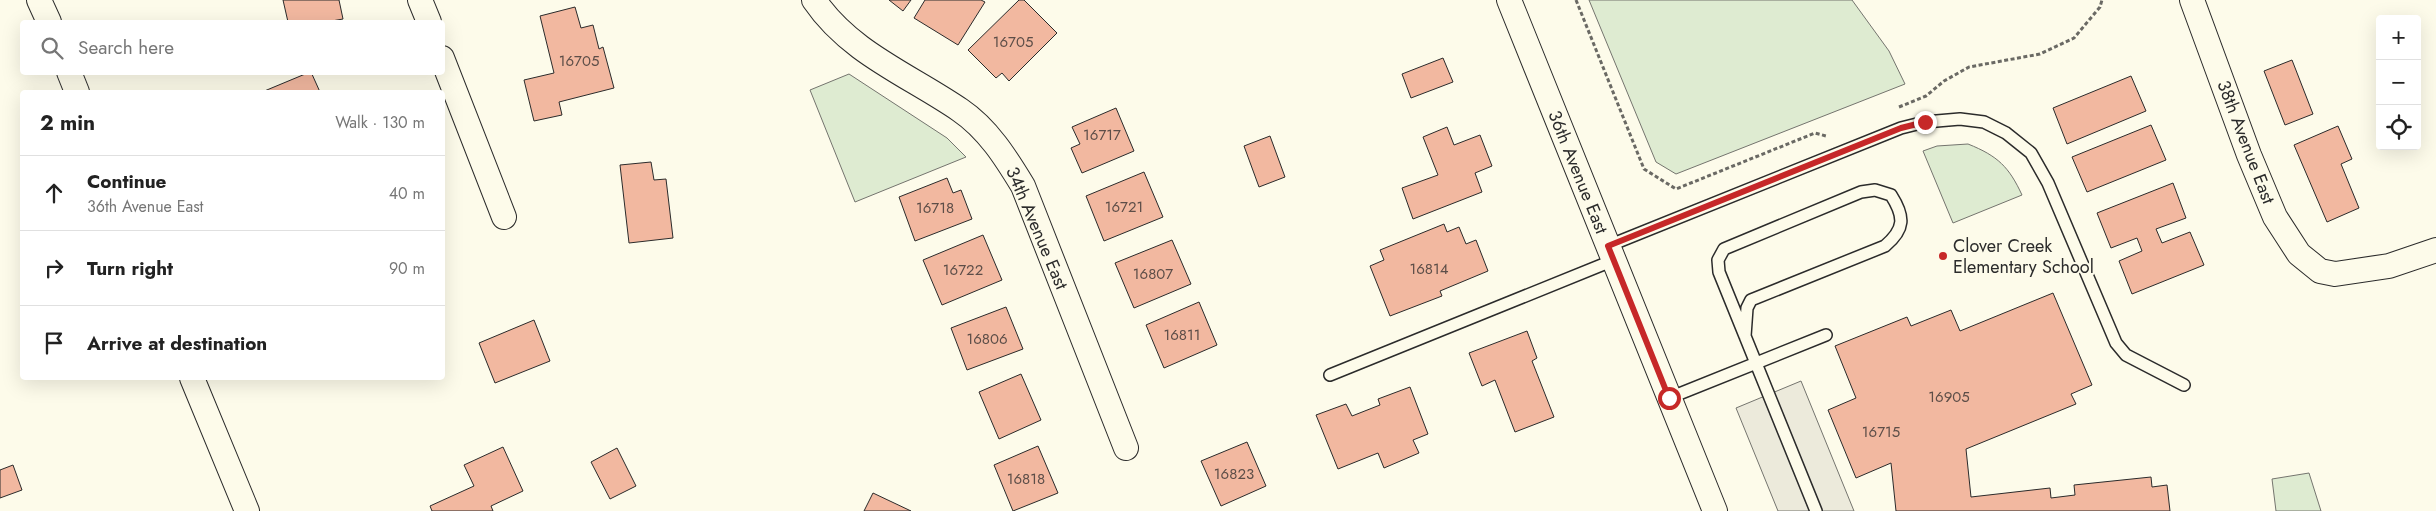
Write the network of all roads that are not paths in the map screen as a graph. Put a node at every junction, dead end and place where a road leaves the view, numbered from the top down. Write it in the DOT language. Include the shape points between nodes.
graph roads {
  1 [pos="39,0"];
  2 [pos="420,0"];
  3 [pos="814,0"];
  4 [pos="1509,0"];
  5 [pos="2192,0"];
  6 [pos="47,20"];
  7 [pos="428,20"];
  8 [pos="445,66"];
  9 [pos="70,75"];
  10 [pos="76,90"];
  11 [pos="504,217"];
  12 [pos="2436,250"];
  13 [pos="1611,253"];
  14 [pos="1826,335"];
  15 [pos="1745,336"];
  16 [pos="1756,363"];
  17 [pos="1330,375"];
  18 [pos="193,380"];
  19 [pos="2184,385"];
  20 [pos="1669,398"];
  21 [pos="1126,448"];
  22 [pos="246,511"];
  23 [pos="1714,511"];
  24 [pos="1816,511"];
  1 -- 6 [label="street"];
  2 -- 7 [label="street"];
  3 -- 21 [label="street, 34th Avenue East" via="837,28 863,51 961,111 1005,154 1023,186"];
  4 -- 13 [label="street, 36th Avenue East"];
  5 -- 12 [label="street, 38th Avenue East" via="2275,217 2299,254 2320,271 2335,274 2389,266"];
  8 -- 11 [label="street"];
  9 -- 10 [label="street"];
  13 -- 17 [label="lane"];
  13 -- 19 [label="lane" via="1901,128 1960,119 1984,122 2006,133 2031,153 2048,183 2116,344 2126,355"];
  13 -- 20 [label="street, 36th Avenue East"];
  14 -- 16 [label="lane"];
  15 -- 15 [label="lane" via="1746,308 1751,300 1884,246 1896,236 1902,222 1899,208 1891,195 1875,190 1861,192 1724,249 1718,260 1719,272"];
  15 -- 16 [label="lane"];
  16 -- 20 [label="lane"];
  16 -- 24 [label="lane"];
  18 -- 22 [label="street"];
  20 -- 23 [label="street, 36th Avenue East"];
}
